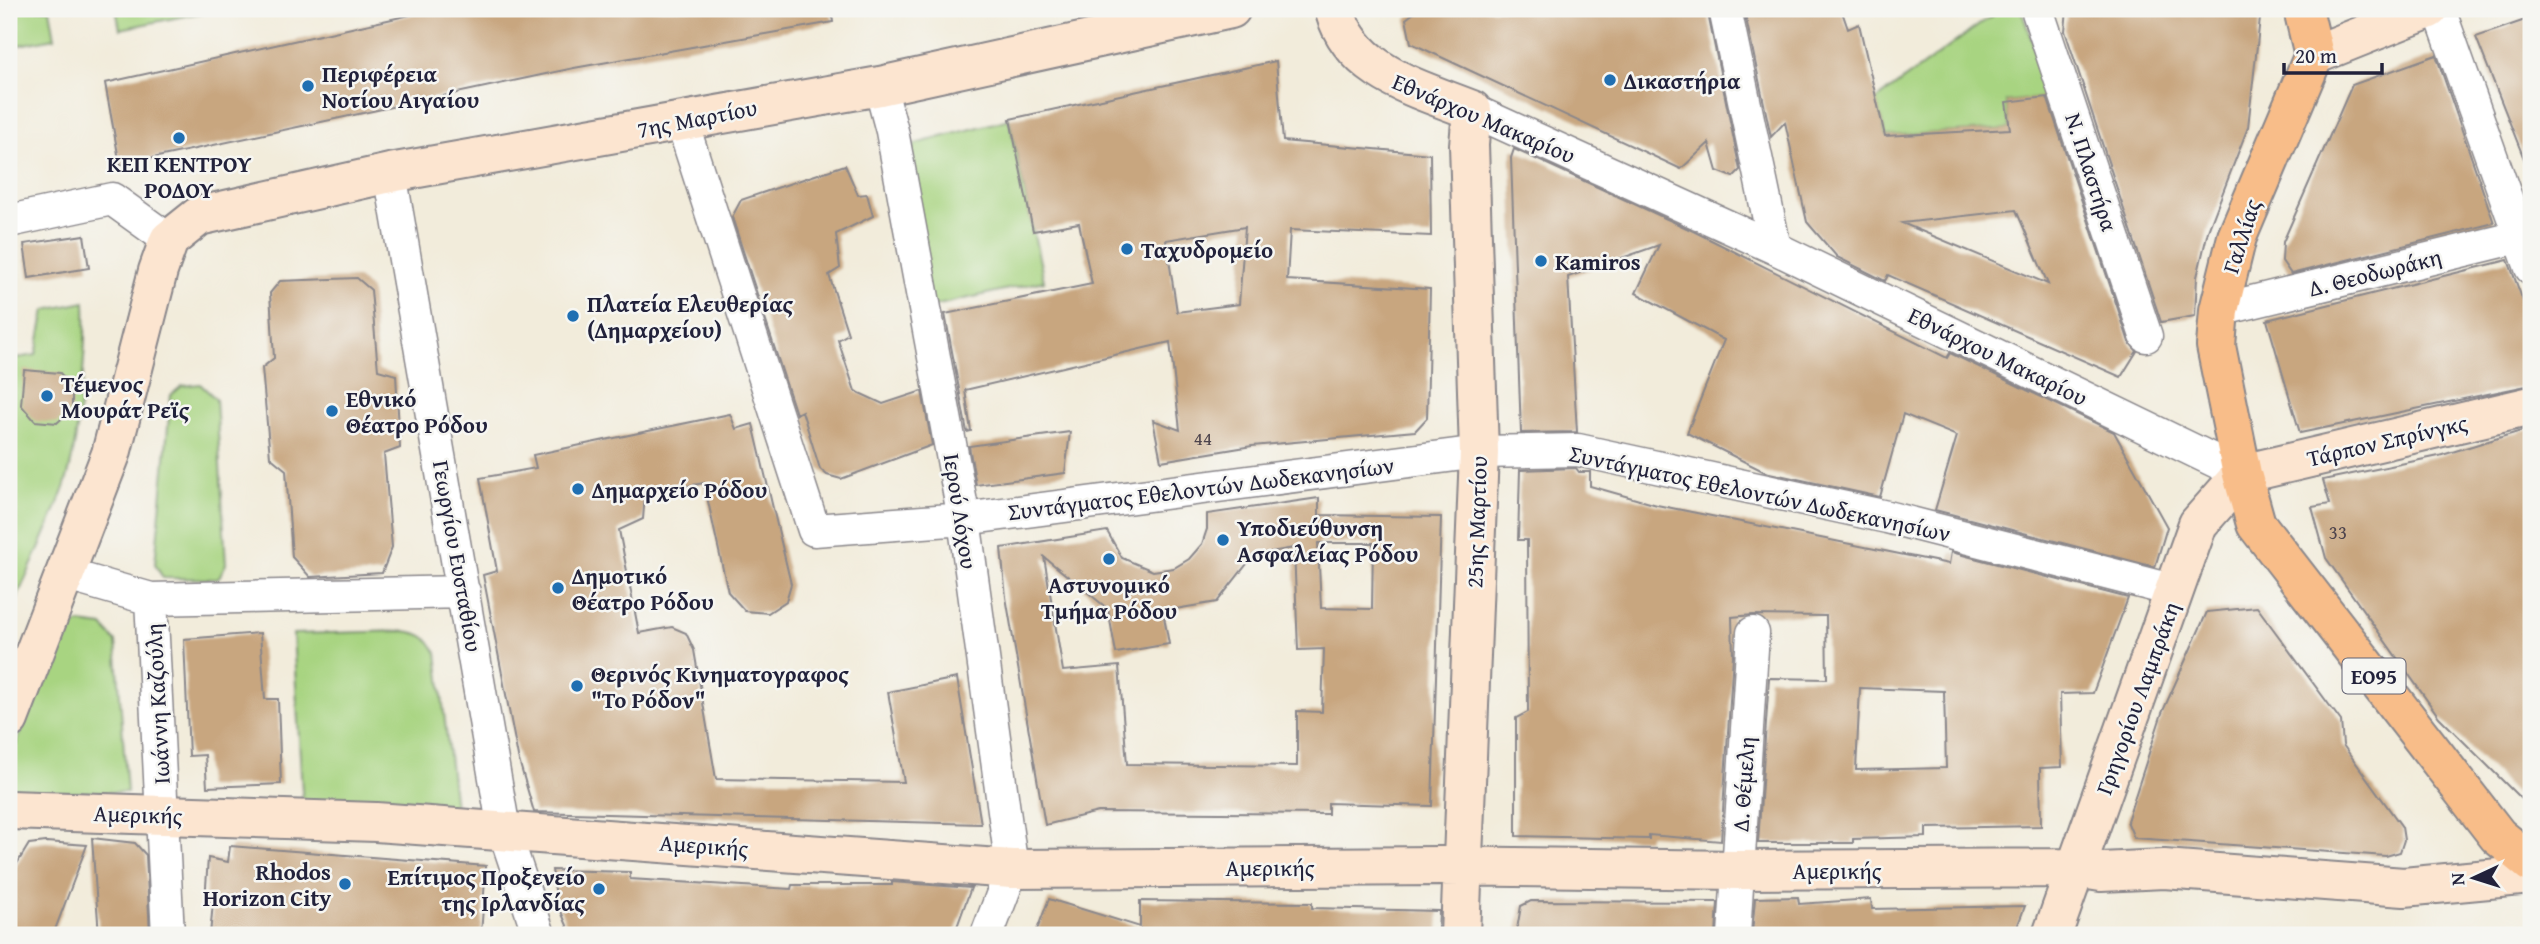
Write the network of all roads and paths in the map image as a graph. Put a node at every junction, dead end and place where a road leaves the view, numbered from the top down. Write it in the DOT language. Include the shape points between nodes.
graph roads {
  1 [pos="1231,9"];
  2 [pos="1334,9"];
  3 [pos="1725,9"];
  4 [pos="2037,9"];
  5 [pos="2303,9"];
  6 [pos="2429,9"];
  7 [pos="2439,9"];
  8 [pos="2314,55"];
  9 [pos="880,86"];
  10 [pos="1472,110"];
  11 [pos="682,122"];
  12 [pos="390,173"];
  13 [pos="9,221"];
  14 [pos="2526,235"];
  15 [pos="169,240"];
  16 [pos="1775,248"];
  17 [pos="2531,268"];
  18 [pos="2219,310"];
  19 [pos="2146,336"];
  20 [pos="2531,406"];
  21 [pos="1479,452"];
  22 [pos="2242,474"];
  23 [pos="964,519"];
  24 [pos="64,574"];
  25 [pos="2176,591"];
  26 [pos="464,592"];
  27 [pos="151,599"];
  28 [pos="1753,633"];
  29 [pos="9,719"];
  30 [pos="9,810"];
  31 [pos="164,815"];
  32 [pos="504,830"];
  33 [pos="2531,863"];
  34 [pos="1462,867"];
  35 [pos="2076,868"];
  36 [pos="1012,869"];
  37 [pos="1738,870"];
  38 [pos="2531,875"];
  39 [pos="168,935"];
  40 [pos="539,935"];
  41 [pos="987,935"];
  42 [pos="1460,935"];
  43 [pos="1734,935"];
  44 [pos="2052,935"];
  1 -- 9 [label="street, 7ης Μαρτίου"];
  2 -- 10 [label="street, Εθνάρχου Μακαρίου" via="1340,29 1366,61 1385,75"];
  3 -- 16 [label="street"];
  4 -- 19 [label="street, Ν. Πλαστήρα"];
  5 -- 8 [label="main road"];
  6 -- 8 [label="street"];
  7 -- 14 [label="street"];
  8 -- 18 [label="main road, Γαλλίας / ΕΟ95" via="2236,237"];
  9 -- 11 [label="street, 7ης Μαρτίου"];
  9 -- 23 [label="street, Ιερού Λόχου"];
  10 -- 16 [label="street, Εθνάρχου Μακαρίου"];
  10 -- 21 [label="street, 25ης Μαρτίου" via="1469,145"];
  11 -- 12 [label="street, 7ης Μαρτίου"];
  11 -- 23 [label="street, Συντάγματος Εθελοντών Δωδεκανησίων" via="814,530"];
  12 -- 15 [label="street, 7ης Μαρτίου" via="199,216"];
  12 -- 26 [label="street, Γεωργίου Ευσταθίου"];
  13 -- 15 [label="street" via="112,199"];
  14 -- 17 [label="street"];
  14 -- 18 [label="street, Δ. Θεοδωράκη"];
  15 -- 24 [label="street" via="111,454"];
  16 -- 22 [label="street, Εθνάρχου Μακαρίου"];
  18 -- 22 [label="main road, Γαλλίας / ΕΟ95" via="2216,346"];
  20 -- 22 [label="street, Τάρπον Σπρίνγκς"];
  21 -- 23 [label="street, Συντάγματος Εθελοντών Δωδεκανησίων"];
  21 -- 25 [label="street, Συντάγματος Εθελοντών Δωδεκανησίων" via="1578,450 1887,517"];
  21 -- 34 [label="street, 25ης Μαρτίου"];
  22 -- 25 [label="street, Γρηγορίου Λαμπράκη" via="2198,524"];
  22 -- 33 [label="main road, ΕΟ95" via="2256,524 2498,836"];
  23 -- 36 [label="street, Ιερού Λόχου"];
  24 -- 27 [label="street, Ιωάννη Καζούλη"];
  24 -- 29 [label="street"];
  25 -- 35 [label="street, Γρηγορίου Λαμπράκη"];
  26 -- 27 [label="street, Ιωάννη Καζούλη"];
  26 -- 32 [label="street, Γεωργίου Ευσταθίου"];
  27 -- 31 [label="street, Ιωάννη Καζούλη"];
  28 -- 37 [label="street, Δ. Θέμελη"];
  30 -- 31 [label="street, Αμερικής"];
  31 -- 32 [label="street, Αμερικής"];
  31 -- 39 [label="street, Ιωάννη Καζούλη"];
  32 -- 36 [label="street, Αμερικής"];
  32 -- 40 [label="street, Γεωργίου Ευσταθίου"];
  34 -- 36 [label="street, Αμερικής"];
  34 -- 37 [label="street, Αμερικής"];
  34 -- 42 [label="street, 25ης Μαρτίου"];
  35 -- 37 [label="street, Αμερικής"];
  35 -- 38 [label="street, Αμερικής" via="2101,872 2164,869 2404,887"];
  35 -- 44 [label="street, Γρηγορίου Λαμπράκη"];
  36 -- 41 [label="street, Ιερού Λόχου"];
  37 -- 43 [label="street, Δ. Θέμελη"];
}
